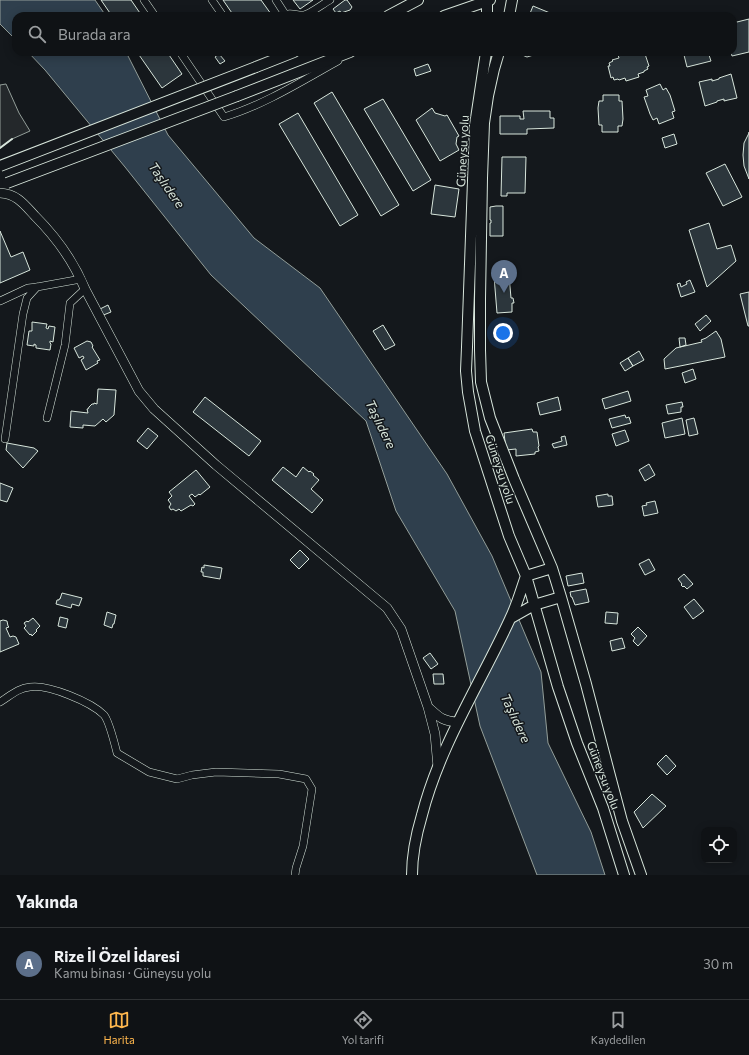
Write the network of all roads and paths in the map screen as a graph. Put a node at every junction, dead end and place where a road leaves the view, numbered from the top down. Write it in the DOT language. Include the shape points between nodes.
graph roads {
  1 [pos="144,0"];
  2 [pos="212,0"];
  3 [pos="276,0"];
  4 [pos="330,0"];
  5 [pos="418,0"];
  6 [pos="488,0"];
  7 [pos="512,0"];
  8 [pos="152,12"];
  9 [pos="220,12"];
  10 [pos="282,12"];
  11 [pos="310,12"];
  12 [pos="396,12"];
  13 [pos="455,12"];
  14 [pos="487,12"];
  15 [pos="510,12"];
  16 [pos="183,56"];
  17 [pos="284,56"];
  18 [pos="340,56"];
  19 [pos="347,56"];
  20 [pos="485,56"];
  21 [pos="498,56"];
  22 [pos="0,166"];
  23 [pos="4,185"];
  24 [pos="0,193"];
  25 [pos="81,279"];
  26 [pos="37,287"];
  27 [pos="86,289"];
  28 [pos="0,301"];
  29 [pos="47,418"];
  30 [pos="5,439"];
  31 [pos="552,568"];
  32 [pos="526,576"];
  33 [pos="562,597"];
  34 [pos="534,605"];
  35 [pos="511,618"];
  36 [pos="0,702"];
  37 [pos="428,707"];
  38 [pos="460,719"];
  39 [pos="438,767"];
  40 [pos="295,875"];
  41 [pos="412,875"];
  42 [pos="624,875"];
  43 [pos="640,875"];
  1 -- 8 [label="street"];
  2 -- 9 [label="street"];
  3 -- 10 [label="street"];
  4 -- 11 [label="street"];
  5 -- 12 [label="main road"];
  6 -- 13 [label="main road"];
  6 -- 14 [label="main road"];
  7 -- 15 [label="main road"];
  16 -- 19 [label="street" via="224,117 270,98"];
  17 -- 22 [label="main road, bridge"];
  18 -- 23 [label="main road, bridge"];
  20 -- 32 [label="main road, Güneysu yolu" via="475,125 466,371 475,431 509,536"];
  21 -- 31 [label="main road" via="484,123 481,382 490,418"];
  24 -- 25 [label="street" via="20,200 51,232"];
  25 -- 26 [label="street"];
  25 -- 27 [label="street"];
  26 -- 28 [label="street" via="28,288"];
  26 -- 30 [label="street" via="27,298 23,314"];
  27 -- 29 [label="street" via="70,303 65,345"];
  27 -- 37 [label="street" via="139,391 154,409 216,465 387,608 400,629"];
  31 -- 32 [label="main road"];
  31 -- 33 [label="main road"];
  32 -- 34 [label="main road, Güneysu yolu"];
  32 -- 35 [label="main road"];
  33 -- 34 [label="main road"];
  33 -- 43 [label="main road" via="608,772"];
  34 -- 35 [label="main road"];
  34 -- 42 [label="main road, Güneysu yolu" via="558,687 603,808"];
  35 -- 38 [label="main road"];
  36 -- 40 [label="street" via="30,686 45,687 85,702 104,716 117,753 148,772 177,778 216,772 279,774 306,780 312,789 303,846"];
  37 -- 38 [label="street" via="449,722"];
  37 -- 39 [label="street" via="435,734"];
  38 -- 39 [label="main road"];
  39 -- 41 [label="main road" via="417,832"];
}
